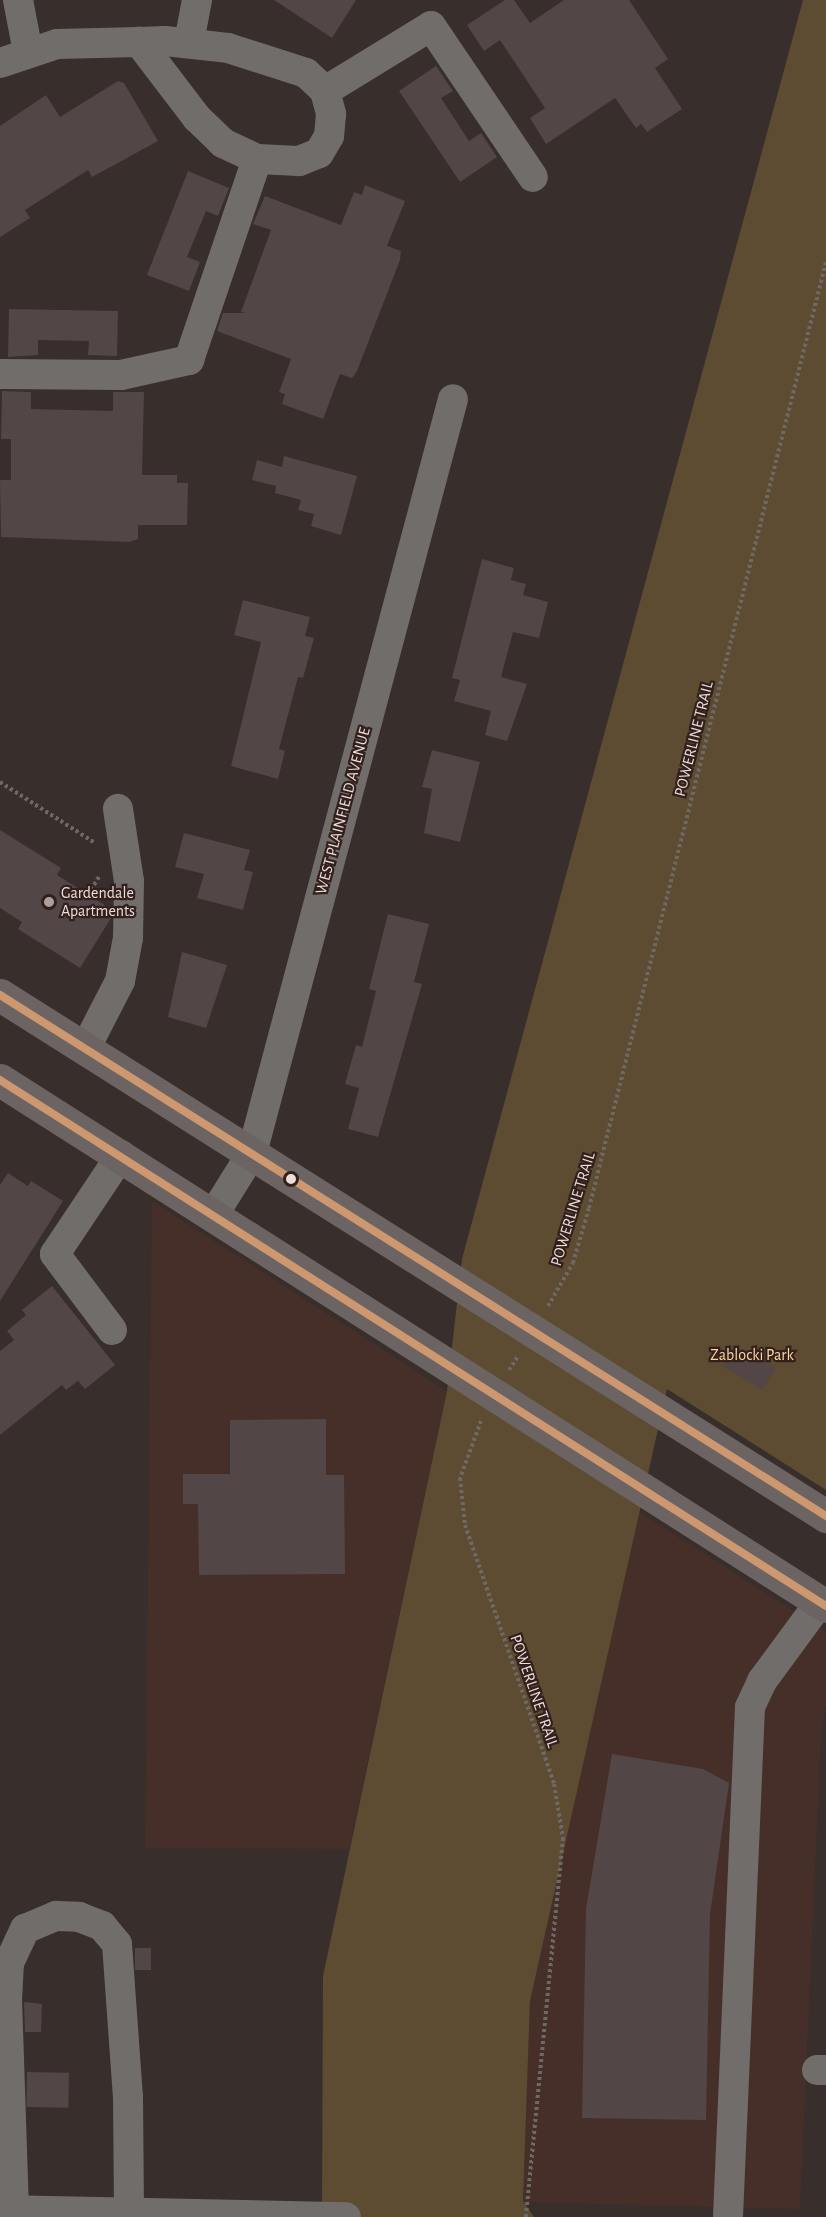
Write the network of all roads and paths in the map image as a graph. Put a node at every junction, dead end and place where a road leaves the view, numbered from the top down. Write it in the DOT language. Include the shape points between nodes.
graph roads {
  1 [pos="18,0"];
  2 [pos="197,0"];
  3 [pos="139,42"];
  4 [pos="189,42"];
  5 [pos="28,51"];
  6 [pos="0,63"];
  7 [pos="325,91"];
  8 [pos="257,159"];
  9 [pos="533,177"];
  10 [pos="826,262"];
  11 [pos="0,374"];
  12 [pos="453,399"];
  13 [pos="0,782"];
  14 [pos="118,809"];
  15 [pos="104,848"];
  16 [pos="107,864"];
  17 [pos="88,895"];
  18 [pos="0,995"];
  19 [pos="86,1047"];
  20 [pos="0,1080"];
  21 [pos="252,1153"];
  22 [pos="121,1155"];
  23 [pos="214,1214"];
  24 [pos="112,1330"];
  25 [pos="533,1331"];
  26 [pos="495,1393"];
  27 [pos="826,1516"];
  28 [pos="823,1604"];
  29 [pos="7,2210"];
  30 [pos="129,2213"];
  31 [pos="247,2216"];
  32 [pos="346,2217"];
  33 [pos="526,2217"];
  34 [pos="728,2217"];
  1 -- 5 [label="street"];
  2 -- 4 [label="street"];
  3 -- 4 [label="street"];
  3 -- 5 [label="street" via="57,44"];
  3 -- 8 [label="street" via="197,118 223,143"];
  4 -- 7 [label="street" via="228,48 306,73"];
  5 -- 6 [label="street"];
  7 -- 8 [label="street" via="331,114 329,136 319,153 299,161"];
  7 -- 9 [label="street" via="431,26"];
  8 -- 11 [label="street" via="189,360 122,375"];
  10 -- 25 [label="path, POWERLINE TRAIL" via="589,1208 573,1263"];
  12 -- 21 [label="street, WEST PLAINFIELD AVENUE"];
  13 -- 15 [label="path"];
  14 -- 19 [label="street" via="129,881 128,938 120,981"];
  16 -- 17 [label="path"];
  18 -- 19 [label="main road"];
  19 -- 21 [label="main road"];
  20 -- 22 [label="main road"];
  21 -- 23 [label="street, WEST PLAINFIELD AVENUE"];
  21 -- 25 [label="main road"];
  22 -- 23 [label="main road"];
  22 -- 24 [label="street" via="55,1254"];
  23 -- 26 [label="main road"];
  25 -- 26 [label="path, POWERLINE TRAIL"];
  25 -- 27 [label="main road"];
  26 -- 28 [label="main road"];
  26 -- 33 [label="path, POWERLINE TRAIL" via="475,1433 460,1478 460,1498 476,1562 554,1784 563,1838"];
  28 -- 34 [label="street" via="762,1681 750,1707"];
  29 -- 30 [label="street"];
  29 -- 30 [label="street" via="9,1963 25,1929 38,1921 67,1916 102,1926 117,1944 128,2096"];
  30 -- 31 [label="street"];
  31 -- 32 [label="street"];
}
